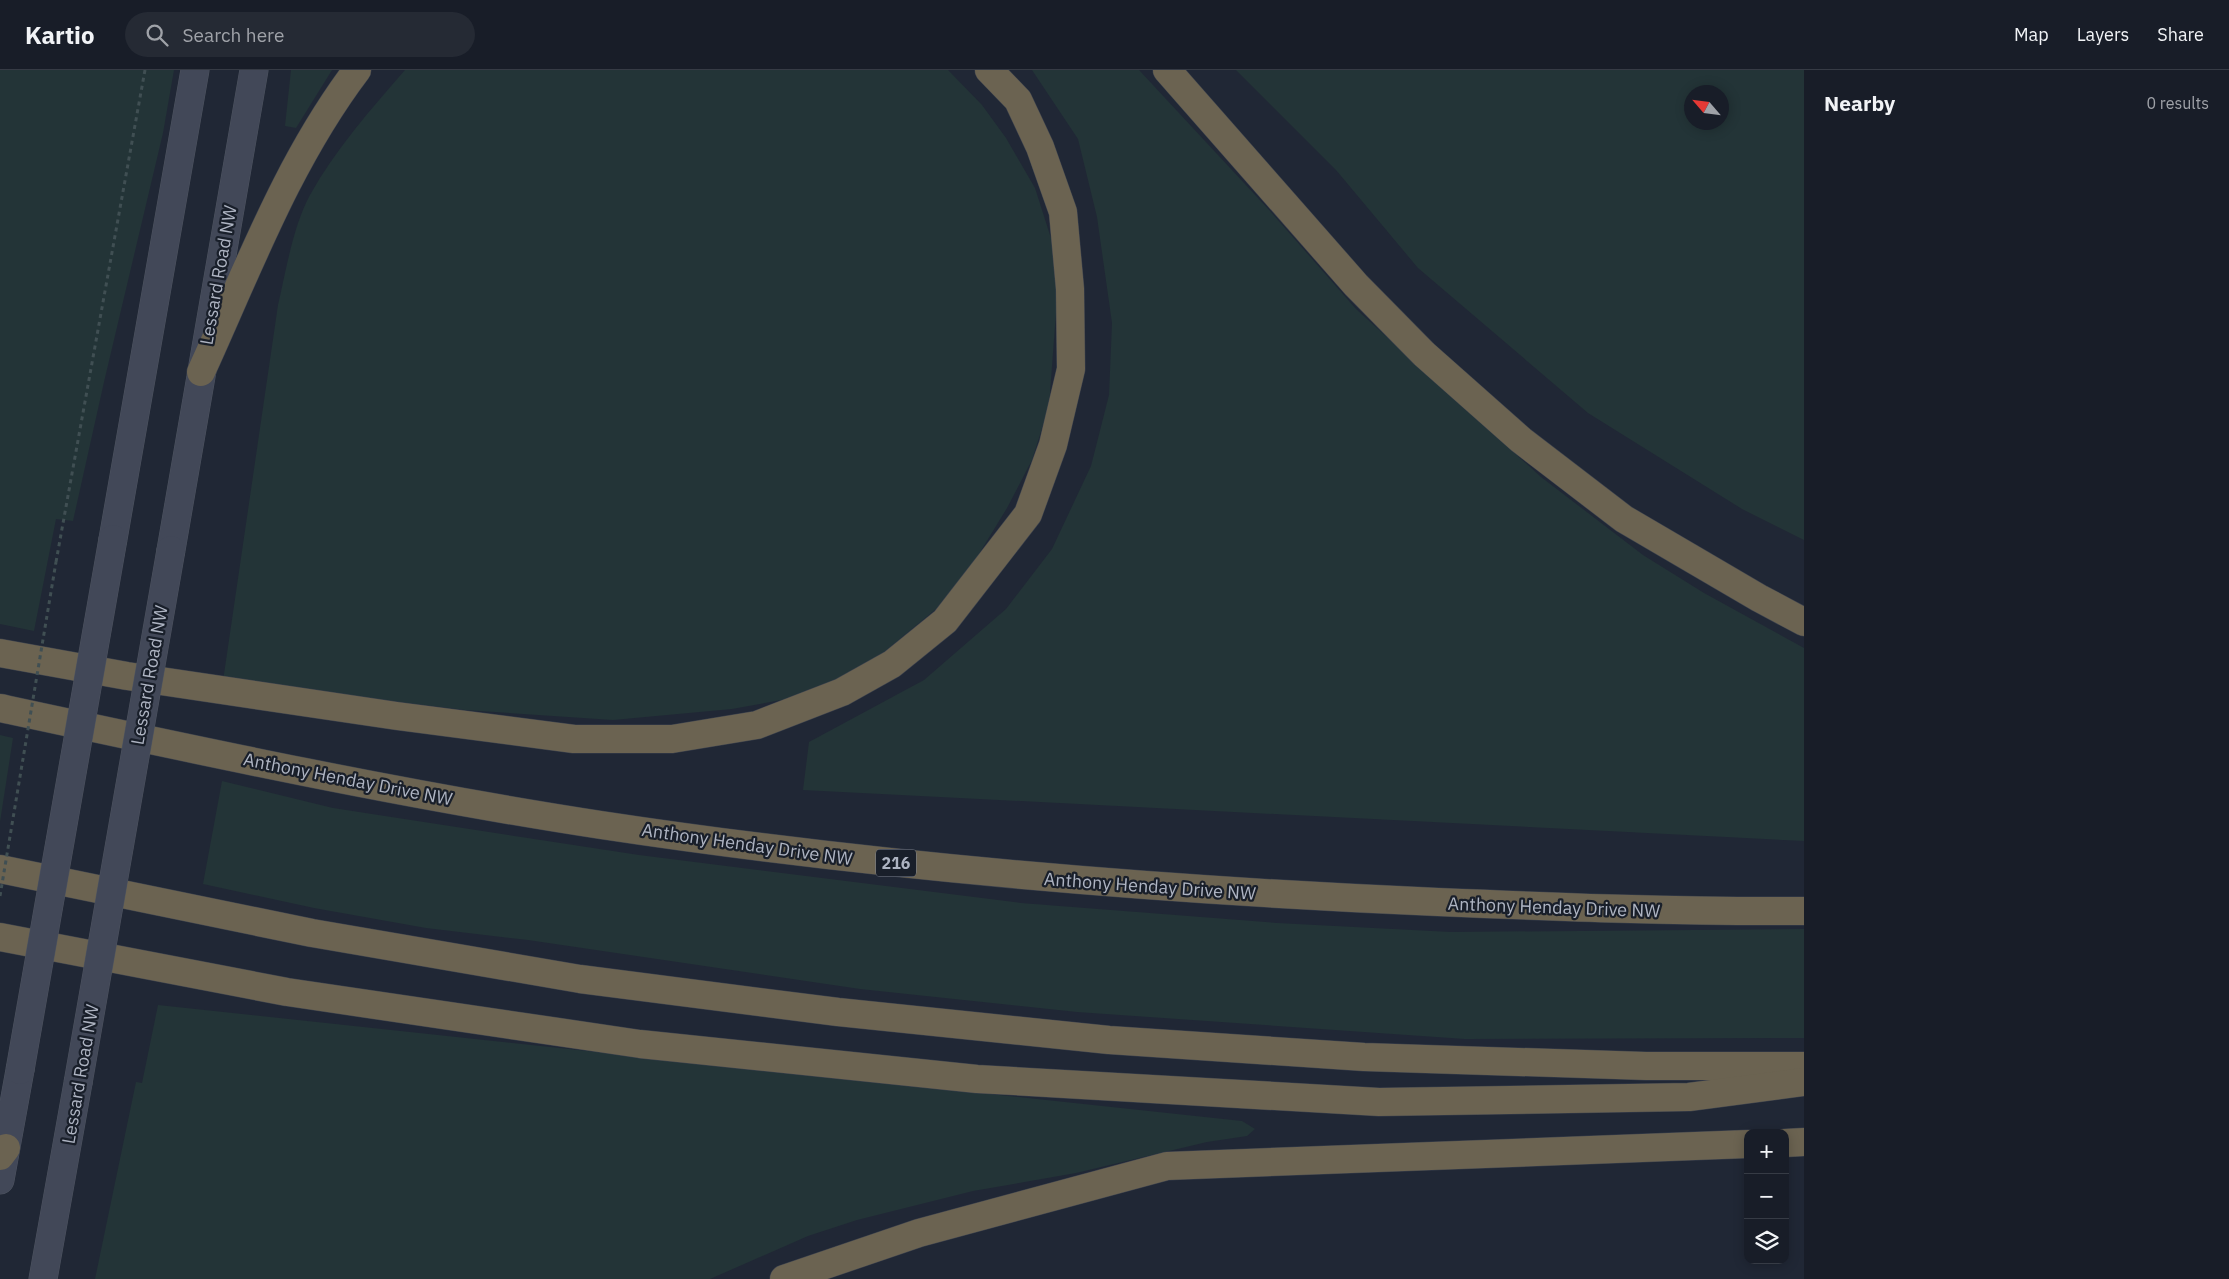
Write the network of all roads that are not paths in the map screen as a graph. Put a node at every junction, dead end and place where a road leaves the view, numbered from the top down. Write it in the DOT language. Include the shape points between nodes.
graph roads {
  1 [pos="195,70"];
  2 [pos="254,70"];
  3 [pos="358,70"];
  4 [pos="989,70"];
  5 [pos="1167,70"];
  6 [pos="201,372"];
  7 [pos="1804,622"];
  8 [pos="0,653"];
  9 [pos="0,708"];
  10 [pos="0,869"];
  11 [pos="1804,911"];
  12 [pos="0,937"];
  13 [pos="1804,1066"];
  14 [pos="1804,1082"];
  15 [pos="1804,1142"];
  16 [pos="1789,1143"];
  17 [pos="1744,1144"];
  18 [pos="3,1152"];
  19 [pos="0,1180"];
  20 [pos="43,1279"];
  21 [pos="784,1279"];
  1 -- 18 [label="main road, bridge"];
  2 -- 6 [label="main road, Lessard Road NW"];
  3 -- 6 [label="highway" via="332,104 295,165"];
  4 -- 8 [label="highway" via="1018,100 1040,146 1063,212 1070,289 1071,369 1053,445 1028,514 945,620 892,664 842,692 757,725 672,739 574,739 127,676"];
  5 -- 7 [label="highway" via="1356,285 1424,354 1521,440 1624,519"];
  6 -- 20 [label="main road, Lessard Road NW, bridge"];
  9 -- 11 [label="highway, Anthony Henday Drive NW / 216" via="310,774 598,824 818,855 1034,878 1270,895 1692,912"];
  10 -- 13 [label="highway" via="312,933 580,979 838,1012 1109,1040 1364,1057 1646,1066"];
  12 -- 14 [label="highway" via="287,992 640,1044 978,1079 1379,1102 1689,1097"];
  15 -- 16 [label="highway"];
  17 -- 21 [label="highway" via="1167,1166 918,1233"];
  18 -- 19 [label="main road"];
}
